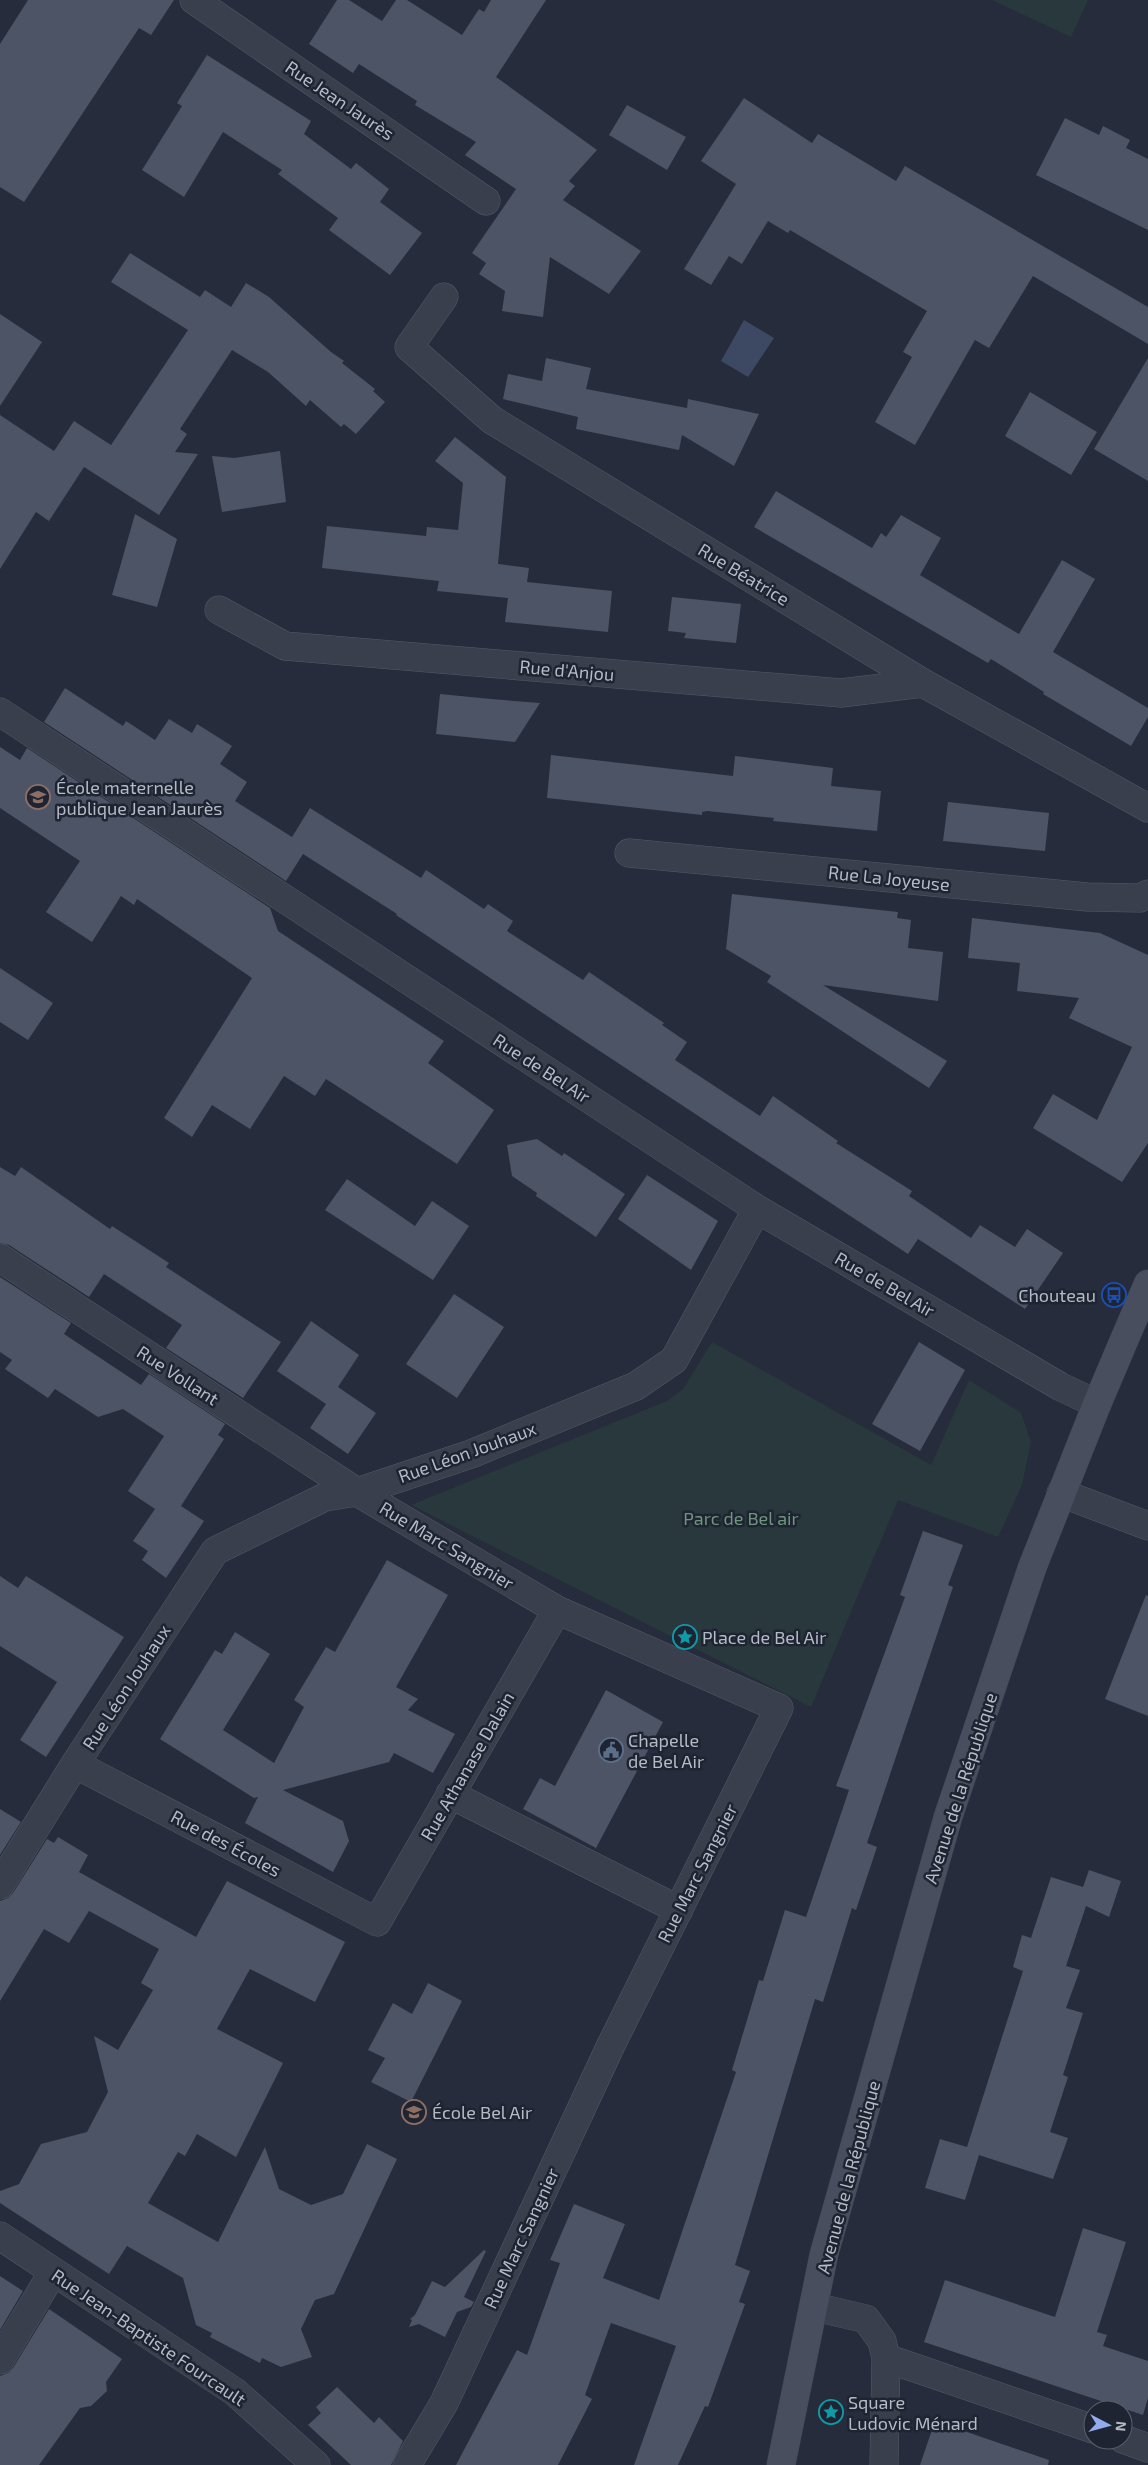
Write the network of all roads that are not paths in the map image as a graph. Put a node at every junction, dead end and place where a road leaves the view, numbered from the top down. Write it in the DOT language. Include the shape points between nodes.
graph roads {
  1 [pos="194,0"];
  2 [pos="486,201"];
  3 [pos="444,298"];
  4 [pos="219,610"];
  5 [pos="923,683"];
  6 [pos="0,712"];
  7 [pos="1148,808"];
  8 [pos="629,853"];
  9 [pos="1148,894"];
  10 [pos="757,1209"];
  11 [pos="0,1258"];
  12 [pos="1148,1284"];
  13 [pos="1097,1404"];
  14 [pos="357,1492"];
  15 [pos="1061,1493"];
  16 [pos="1148,1526"];
  17 [pos="557,1610"];
  18 [pos="75,1764"];
  19 [pos="450,1794"];
  20 [pos="0,1885"];
  21 [pos="679,1910"];
  22 [pos="377,1922"];
  23 [pos="0,2236"];
  24 [pos="53,2272"];
  25 [pos="815,2307"];
  26 [pos="886,2358"];
  27 [pos="0,2360"];
  28 [pos="1083,2426"];
  29 [pos="1133,2443"];
  30 [pos="1148,2448"];
  31 [pos="316,2465"];
  32 [pos="407,2465"];
  33 [pos="781,2465"];
  34 [pos="884,2465"];
  1 -- 2 [label="street, Rue Jean Jaurès"];
  3 -- 5 [label="street, Rue Béatrice" via="409,347 492,420"];
  4 -- 5 [label="street, Rue d'Anjou" via="285,646 841,693"];
  5 -- 7 [label="street, Rue Béatrice"];
  6 -- 10 [label="street, Rue de Bel Air"];
  8 -- 9 [label="street, Rue La Joyeuse" via="1087,897 1140,898"];
  10 -- 13 [label="street, Rue de Bel Air" via="1061,1387"];
  10 -- 14 [label="street, Rue Léon Jouhaux" via="674,1360 636,1386 471,1454"];
  11 -- 14 [label="street, Rue Vollant"];
  12 -- 13 [label="street, Avenue de la République"];
  13 -- 15 [label="street, Avenue de la République"];
  14 -- 17 [label="street, Rue Marc Sangnier"];
  14 -- 18 [label="street, Rue Léon Jouhaux" via="325,1497 216,1550"];
  15 -- 16 [label="street"];
  15 -- 25 [label="street, Avenue de la République" via="1032,1568 948,1817 824,2254"];
  17 -- 19 [label="street, Rue Athanase Dalain"];
  17 -- 21 [label="street, Rue Marc Sangnier" via="779,1708"];
  18 -- 20 [label="street, Rue Léon Jouhaux"];
  18 -- 22 [label="street, Rue des Écoles"];
  19 -- 21 [label="street"];
  19 -- 22 [label="street, Rue Athanase Dalain"];
  21 -- 32 [label="street, Rue Marc Sangnier" via="612,2044 444,2403"];
  23 -- 24 [label="street, Rue Jean-Baptiste Fourcault"];
  24 -- 27 [label="street"];
  24 -- 31 [label="street, Rue Jean-Baptiste Fourcault" via="234,2392"];
  25 -- 26 [label="street" via="866,2319 882,2341"];
  25 -- 33 [label="street, Avenue de la République"];
  26 -- 28 [label="street"];
  26 -- 34 [label="street"];
  29 -- 30 [label="street"];
}
